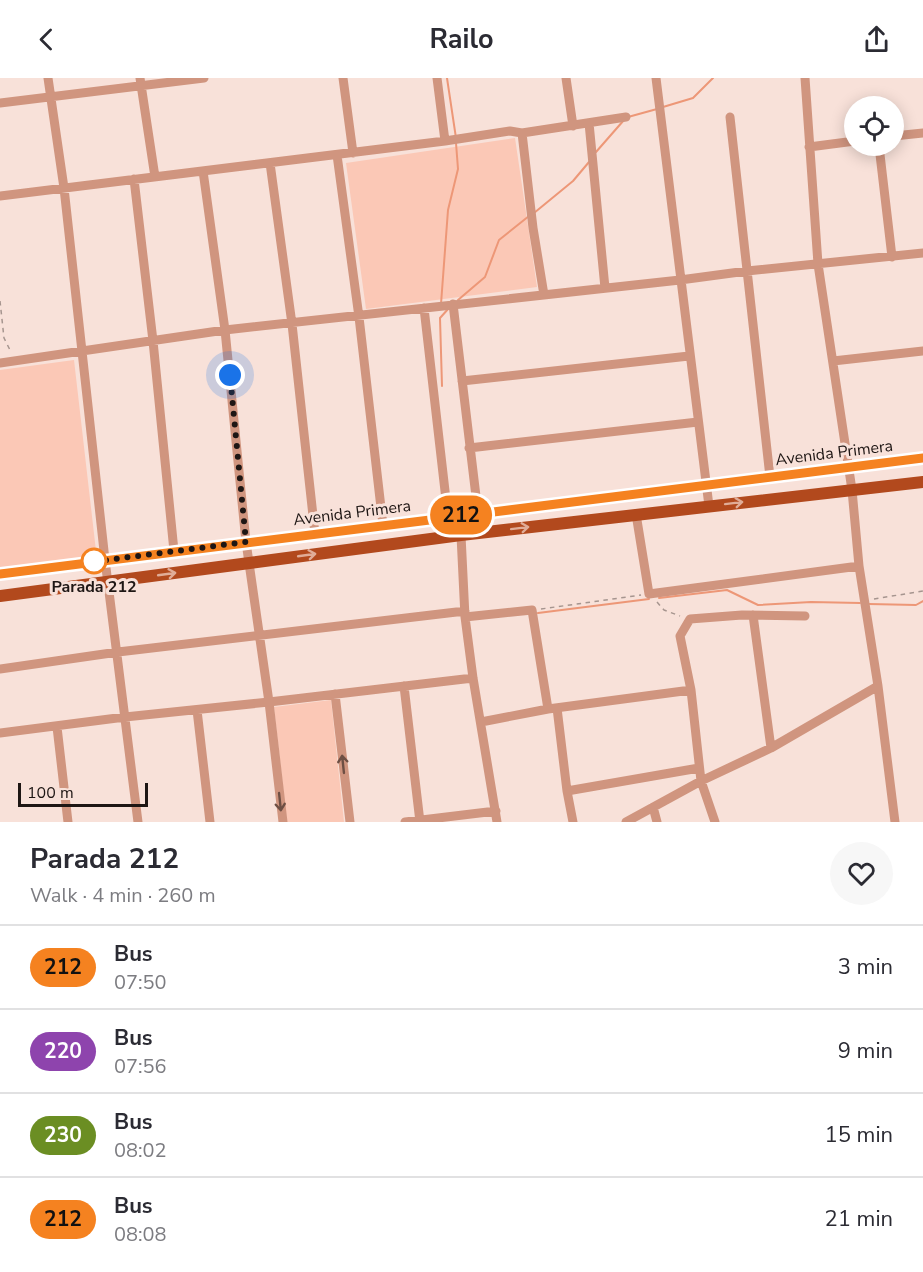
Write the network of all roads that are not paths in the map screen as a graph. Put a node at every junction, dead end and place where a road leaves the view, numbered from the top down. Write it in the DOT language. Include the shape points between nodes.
graph roads {
  1 [pos="48,78"];
  2 [pos="204,78"];
  3 [pos="343,78"];
  4 [pos="437,78"];
  5 [pos="566,78"];
  6 [pos="656,78"];
  7 [pos="805,78"];
  8 [pos="140,82"];
  9 [pos="50,97"];
  10 [pos="0,103"];
  11 [pos="626,117"];
  12 [pos="730,117"];
  13 [pos="589,123"];
  14 [pos="573,126"];
  15 [pos="923,133"];
  16 [pos="522,134"];
  17 [pos="904,135"];
  18 [pos="446,141"];
  19 [pos="844,142"];
  20 [pos="809,147"];
  21 [pos="353,153"];
  22 [pos="337,155"];
  23 [pos="880,156"];
  24 [pos="270,163"];
  25 [pos="203,171"];
  26 [pos="155,177"];
  27 [pos="134,179"];
  28 [pos="64,188"];
  29 [pos="0,196"];
  30 [pos="923,253"];
  31 [pos="892,256"];
  32 [pos="818,264"];
  33 [pos="747,271"];
  34 [pos="680,280"];
  35 [pos="605,288"];
  36 [pos="544,295"];
  37 [pos="453,304"];
  38 [pos="424,308"];
  39 [pos="359,317"];
  40 [pos="292,324"];
  41 [pos="225,330"];
  42 [pos="153,341"];
  43 [pos="81,351"];
  44 [pos="923,351"];
  45 [pos="689,356"];
  46 [pos="833,361"];
  47 [pos="0,363"];
  48 [pos="462,381"];
  49 [pos="698,422"];
  50 [pos="469,448"];
  51 [pos="923,458"];
  52 [pos="848,467"];
  53 [pos="770,477"];
  54 [pos="923,482"];
  55 [pos="707,485"];
  56 [pos="852,490"];
  57 [pos="709,506"];
  58 [pos="478,513"];
  59 [pos="636,514"];
  60 [pos="454,516"];
  61 [pos="382,525"];
  62 [pos="315,534"];
  63 [pos="461,535"];
  64 [pos="246,542"];
  65 [pos="174,551"];
  66 [pos="105,560"];
  67 [pos="249,563"];
  68 [pos="859,566"];
  69 [pos="0,574"];
  70 [pos="109,582"];
  71 [pos="0,596"];
  72 [pos="465,614"];
  73 [pos="753,615"];
  74 [pos="805,616"];
  75 [pos="260,635"];
  76 [pos="118,652"];
  77 [pos="0,669"];
  78 [pos="473,678"];
  79 [pos="404,686"];
  80 [pos="878,686"];
  81 [pos="691,690"];
  82 [pos="335,694"];
  83 [pos="269,702"];
  84 [pos="552,708"];
  85 [pos="197,710"];
  86 [pos="125,717"];
  87 [pos="481,722"];
  88 [pos="57,727"];
  89 [pos="0,733"];
  90 [pos="771,748"];
  91 [pos="699,768"];
  92 [pos="701,781"];
  93 [pos="567,791"];
  94 [pos="653,807"];
  95 [pos="496,811"];
  96 [pos="420,821"];
  97 [pos="68,822"];
  98 [pos="138,822"];
  99 [pos="210,822"];
  100 [pos="282,822"];
  101 [pos="350,822"];
  102 [pos="405,822"];
  103 [pos="497,822"];
  104 [pos="573,822"];
  105 [pos="626,822"];
  106 [pos="657,822"];
  107 [pos="715,822"];
  108 [pos="895,822"];
  1 -- 9 [label="street"];
  2 -- 8 [label="street"];
  3 -- 21 [label="street"];
  4 -- 18 [label="street"];
  5 -- 14 [label="street"];
  6 -- 34 [label="street"];
  7 -- 20 [label="street"];
  8 -- 9 [label="street"];
  8 -- 26 [label="street"];
  9 -- 10 [label="street"];
  9 -- 28 [label="street"];
  11 -- 13 [label="street"];
  12 -- 33 [label="street"];
  13 -- 14 [label="street"];
  13 -- 35 [label="street"];
  14 -- 16 [label="street"];
  15 -- 17 [label="street"];
  16 -- 18 [label="street" via="510,131"];
  16 -- 36 [label="street"];
  18 -- 21 [label="street"];
  19 -- 20 [label="street"];
  20 -- 32 [label="street"];
  21 -- 22 [label="street"];
  22 -- 24 [label="street"];
  22 -- 39 [label="street"];
  23 -- 31 [label="street"];
  24 -- 25 [label="street"];
  24 -- 40 [label="street"];
  25 -- 26 [label="street"];
  25 -- 41 [label="street"];
  26 -- 27 [label="street"];
  27 -- 28 [label="street"];
  27 -- 42 [label="street"];
  28 -- 29 [label="street"];
  28 -- 43 [label="street"];
  30 -- 31 [label="street"];
  31 -- 32 [label="street"];
  32 -- 33 [label="street"];
  32 -- 46 [label="street"];
  33 -- 34 [label="street"];
  33 -- 53 [label="street"];
  34 -- 35 [label="street"];
  34 -- 45 [label="street"];
  35 -- 36 [label="street"];
  36 -- 37 [label="street"];
  37 -- 38 [label="street"];
  37 -- 48 [label="street"];
  38 -- 39 [label="street"];
  38 -- 60 [label="street"];
  39 -- 40 [label="street"];
  39 -- 61 [label="street"];
  40 -- 41 [label="street"];
  40 -- 62 [label="street"];
  41 -- 42 [label="street"];
  41 -- 64 [label="street"];
  42 -- 43 [label="street"];
  42 -- 65 [label="street"];
  43 -- 47 [label="street"];
  43 -- 66 [label="street"];
  44 -- 46 [label="street"];
  45 -- 48 [label="street"];
  45 -- 49 [label="street"];
  46 -- 52 [label="street"];
  48 -- 50 [label="street"];
  49 -- 50 [label="street"];
  49 -- 55 [label="street"];
  50 -- 58 [label="street"];
  51 -- 52 [label="main road, Avenida Primera"];
  52 -- 53 [label="main road, Avenida Primera"];
  52 -- 56 [label="street"];
  53 -- 55 [label="main road, Avenida Primera"];
  54 -- 56 [label="main road"];
  55 -- 57 [label="street"];
  55 -- 58 [label="main road, Avenida Primera"];
  57 -- 56 [label="main road, one-way"];
  56 -- 68 [label="street"];
  57 -- 59 [label="main road"];
  58 -- 60 [label="main road, Avenida Primera"];
  63 -- 59 [label="main road, one-way"];
  59 -- 68 [label="street" via="650,594"];
  60 -- 61 [label="main road, Avenida Primera"];
  60 -- 63 [label="street"];
  61 -- 62 [label="main road, Avenida Primera"];
  62 -- 64 [label="main road, Avenida Primera"];
  67 -- 63 [label="main road, one-way"];
  63 -- 72 [label="street"];
  64 -- 65 [label="main road, Avenida Primera"];
  64 -- 67 [label="street"];
  65 -- 66 [label="main road, Avenida Primera"];
  66 -- 69 [label="main road, Avenida Primera"];
  66 -- 70 [label="street"];
  70 -- 67 [label="main road, one-way"];
  67 -- 75 [label="street"];
  68 -- 80 [label="street"];
  70 -- 71 [label="main road"];
  70 -- 76 [label="street"];
  72 -- 75 [label="street"];
  72 -- 78 [label="street"];
  72 -- 84 [label="street" via="532,610"];
  73 -- 74 [label="street"];
  73 -- 81 [label="street" via="690,619 680,636"];
  73 -- 90 [label="street"];
  75 -- 76 [label="street"];
  75 -- 83 [label="street"];
  76 -- 77 [label="street"];
  76 -- 86 [label="street"];
  78 -- 79 [label="street"];
  78 -- 87 [label="street"];
  79 -- 82 [label="street"];
  79 -- 96 [label="street"];
  80 -- 90 [label="street"];
  80 -- 108 [label="street"];
  81 -- 84 [label="street"];
  81 -- 91 [label="street"];
  82 -- 83 [label="street"];
  101 -- 82 [label="street, one-way"];
  83 -- 85 [label="street"];
  83 -- 100 [label="street, one-way"];
  84 -- 87 [label="street"];
  84 -- 93 [label="street"];
  85 -- 86 [label="street"];
  85 -- 99 [label="street"];
  86 -- 88 [label="street"];
  86 -- 98 [label="street"];
  87 -- 95 [label="street"];
  88 -- 89 [label="street"];
  88 -- 97 [label="street"];
  90 -- 92 [label="street"];
  91 -- 92 [label="street"];
  91 -- 93 [label="street"];
  92 -- 94 [label="street"];
  92 -- 107 [label="street"];
  93 -- 104 [label="street"];
  94 -- 105 [label="street"];
  94 -- 106 [label="street"];
  95 -- 96 [label="street"];
  95 -- 103 [label="street"];
  96 -- 102 [label="street"];
}
